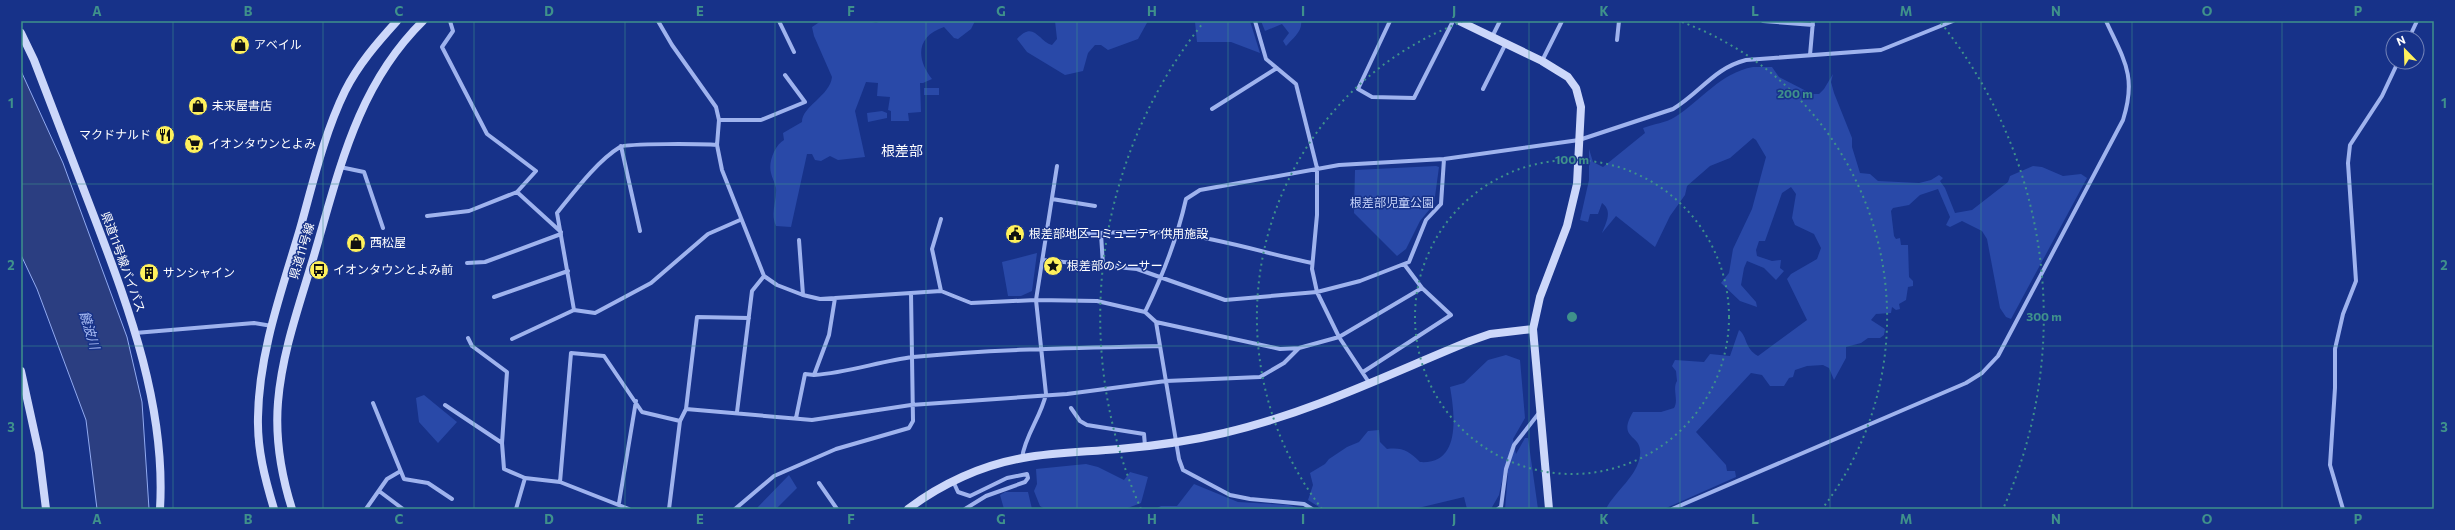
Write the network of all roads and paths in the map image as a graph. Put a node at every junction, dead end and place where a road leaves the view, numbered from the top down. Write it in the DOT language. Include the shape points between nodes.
graph roads {
  1 [pos="397,21"];
  2 [pos="423,21"];
  3 [pos="450,21"];
  4 [pos="658,21"];
  5 [pos="780,21"];
  6 [pos="1255,21"];
  7 [pos="1390,21"];
  8 [pos="1453,21"];
  9 [pos="1459,21"];
  10 [pos="1500,21"];
  11 [pos="1562,21"];
  12 [pos="1619,21"];
  13 [pos="1763,21"];
  14 [pos="1952,21"];
  15 [pos="2106,21"];
  16 [pos="1813,23"];
  17 [pos="21,33"];
  18 [pos="1492,37"];
  19 [pos="1616,40"];
  20 [pos="1506,43"];
  21 [pos="794,52"];
  22 [pos="1810,55"];
  23 [pos="1542,61"];
  24 [pos="1277,68"];
  25 [pos="2394,70"];
  26 [pos="785,75"];
  27 [pos="1483,89"];
  28 [pos="1212,109"];
  29 [pos="720,120"];
  30 [pos="1579,140"];
  31 [pos="717,145"];
  32 [pos="621,146"];
  33 [pos="1444,159"];
  34 [pos="1057,166"];
  35 [pos="340,167"];
  36 [pos="1318,168"];
  37 [pos="517,192"];
  38 [pos="1052,199"];
  39 [pos="1095,206"];
  40 [pos="428,216"];
  41 [pos="940,219"];
  42 [pos="740,220"];
  43 [pos="384,228"];
  44 [pos="640,231"];
  45 [pos="561,233"];
  46 [pos="1101,234"];
  47 [pos="1178,234"];
  48 [pos="1047,236"];
  49 [pos="799,240"];
  50 [pos="1043,260"];
  51 [pos="467,263"];
  52 [pos="1312,263"];
  53 [pos="1404,264"];
  54 [pos="1103,265"];
  55 [pos="568,271"];
  56 [pos="764,276"];
  57 [pos="1162,278"];
  58 [pos="1422,288"];
  59 [pos="941,291"];
  60 [pos="1317,292"];
  61 [pos="911,293"];
  62 [pos="803,295"];
  63 [pos="494,297"];
  64 [pos="835,298"];
  65 [pos="1036,300"];
  66 [pos="574,310"];
  67 [pos="1145,312"];
  68 [pos="749,318"];
  69 [pos="1156,322"];
  70 [pos="272,326"];
  71 [pos="1533,329"];
  72 [pos="135,333"];
  73 [pos="1339,337"];
  74 [pos="468,338"];
  75 [pos="512,339"];
  76 [pos="1159,346"];
  77 [pos="1299,348"];
  78 [pos="1041,349"];
  79 [pos="912,358"];
  80 [pos="21,371"];
  81 [pos="1363,372"];
  82 [pos="814,375"];
  83 [pos="1166,381"];
  84 [pos="1370,384"];
  85 [pos="1046,394"];
  86 [pos="636,400"];
  87 [pos="373,403"];
  88 [pos="444,405"];
  89 [pos="911,406"];
  90 [pos="1071,408"];
  91 [pos="686,409"];
  92 [pos="1540,411"];
  93 [pos="737,412"];
  94 [pos="796,418"];
  95 [pos="680,421"];
  96 [pos="1176,442"];
  97 [pos="502,443"];
  98 [pos="1145,446"];
  99 [pos="1022,458"];
  100 [pos="399,472"];
  101 [pos="525,478"];
  102 [pos="953,481"];
  103 [pos="560,482"];
  104 [pos="819,484"];
  105 [pos="379,490"];
  106 [pos="452,499"];
  107 [pos="619,503"];
  108 [pos="46,509"];
  109 [pos="160,509"];
  110 [pos="274,509"];
  111 [pos="292,509"];
  112 [pos="366,509"];
  113 [pos="402,509"];
  114 [pos="516,509"];
  115 [pos="629,509"];
  116 [pos="669,509"];
  117 [pos="735,509"];
  118 [pos="837,509"];
  119 [pos="908,509"];
  120 [pos="965,509"];
  121 [pos="1312,509"];
  122 [pos="1498,509"];
  123 [pos="1548,509"];
  124 [pos="1672,509"];
  125 [pos="2343,509"];
  1 -- 70 [label="main road, 県道11号線" via="367,55 340,103 318,166"];
  2 -- 35 [label="main road, 県道11号線" via="372,85 350,135"];
  3 -- 37 [label="street" via="453,31 442,47 487,134 536,171"];
  4 -- 29 [label="street" via="710,97"];
  5 -- 21 [label="street"];
  6 -- 24 [label="street" via="1266,59"];
  7 -- 8 [label="street" via="1358,89 1372,97 1414,98"];
  9 -- 18 [label="main road"];
  10 -- 18 [label="street"];
  11 -- 23 [label="street"];
  12 -- 19 [label="street"];
  13 -- 16 [label="street"];
  14 -- 22 [label="street" via="1881,50"];
  15 -- 124 [label="street" via="2128,68 2129,99 2122,120 1998,356 1982,373 1966,383"];
  16 -- 22 [label="street"];
  17 -- 72 [label="main road, 県道11号線バイパス" via="34,60 126,300"];
  18 -- 20 [label="main road"];
  20 -- 23 [label="main road"];
  20 -- 27 [label="street"];
  22 -- 30 [label="street" via="1746,60 1730,64 1687,101 1673,109"];
  23 -- 30 [label="main road" via="1568,77 1576,88 1581,107"];
  24 -- 28 [label="street"];
  24 -- 36 [label="street" via="1296,84"];
  25 -- 125 [label="street" via="2382,96 2350,145 2348,163 2356,281 2343,314 2335,349 2330,465"];
  26 -- 29 [label="street" via="805,102 761,120"];
  29 -- 31 [label="street"];
  30 -- 33 [label="street"];
  30 -- 71 [label="main road" via="1577,184 1567,226 1540,298"];
  31 -- 32 [label="street" via="692,143"];
  31 -- 42 [label="street" via="722,170"];
  32 -- 44 [label="street"];
  32 -- 45 [label="street" via="584,179 557,213"];
  33 -- 36 [label="street" via="1356,163"];
  33 -- 53 [label="street" via="1441,204 1426,220 1409,262"];
  34 -- 38 [label="street"];
  35 -- 43 [label="street" via="364,172"];
  35 -- 111 [label="main road, 県道11号線" via="290,334 280,379 278,441 283,478"];
  36 -- 47 [label="street" via="1265,180 1200,190 1186,199"];
  36 -- 52 [label="street"];
  37 -- 40 [label="street" via="469,211"];
  37 -- 45 [label="street"];
  38 -- 39 [label="street"];
  38 -- 48 [label="street"];
  41 -- 59 [label="street" via="932,248"];
  42 -- 56 [label="street"];
  42 -- 66 [label="street" via="708,234 651,283 595,313"];
  45 -- 51 [label="street" via="485,262"];
  45 -- 55 [label="street"];
  46 -- 47 [label="street" via="1141,231"];
  46 -- 48 [label="street"];
  46 -- 54 [label="street"];
  47 -- 52 [label="street" via="1226,242"];
  47 -- 57 [label="street"];
  48 -- 50 [label="street"];
  49 -- 62 [label="street"];
  50 -- 54 [label="street"];
  50 -- 65 [label="street"];
  52 -- 60 [label="street"];
  53 -- 58 [label="street"];
  53 -- 60 [label="street"];
  54 -- 57 [label="street" via="1137,269"];
  55 -- 63 [label="street"];
  55 -- 66 [label="street"];
  56 -- 62 [label="street" via="777,285"];
  56 -- 68 [label="street" via="752,290"];
  57 -- 60 [label="street" via="1225,300"];
  57 -- 67 [label="street"];
  58 -- 73 [label="street"];
  58 -- 81 [label="street" via="1450,315"];
  59 -- 61 [label="street"];
  59 -- 65 [label="street" via="971,303"];
  60 -- 73 [label="street"];
  61 -- 64 [label="street"];
  61 -- 79 [label="street"];
  62 -- 64 [label="street" via="820,299"];
  64 -- 82 [label="street" via="829,335"];
  65 -- 67 [label="street" via="1097,301"];
  65 -- 78 [label="street"];
  66 -- 75 [label="street"];
  67 -- 69 [label="street"];
  68 -- 91 [label="street" via="697,317"];
  68 -- 93 [label="street"];
  69 -- 76 [label="street"];
  69 -- 77 [label="street" via="1280,349"];
  70 -- 72 [label="street" via="254,323"];
  70 -- 110 [label="main road, 県道11号線" via="260,386 258,419 261,456"];
  71 -- 84 [label="main road" via="1490,334 1470,340"];
  71 -- 92 [label="main road"];
  72 -- 109 [label="main road, 県道11号線バイパス" via="146,368 155,422"];
  73 -- 77 [label="street"];
  73 -- 81 [label="street"];
  74 -- 97 [label="street" via="472,346 507,372"];
  76 -- 78 [label="street"];
  76 -- 83 [label="street"];
  77 -- 83 [label="street" via="1284,363 1260,377"];
  78 -- 79 [label="street"];
  78 -- 85 [label="street"];
  79 -- 82 [label="street"];
  79 -- 89 [label="street"];
  80 -- 108 [label="main road" via="39,453"];
  81 -- 84 [label="street"];
  82 -- 94 [label="street" via="805,374"];
  83 -- 85 [label="street" via="1067,394"];
  83 -- 96 [label="street"];
  84 -- 96 [label="main road" via="1266,422"];
  85 -- 89 [label="street"];
  85 -- 99 [label="street" via="1043,408 1024,446"];
  86 -- 95 [label="street" via="642,412"];
  86 -- 103 [label="street" via="604,356 571,352"];
  86 -- 107 [label="street"];
  87 -- 100 [label="street"];
  88 -- 97 [label="street"];
  89 -- 94 [label="street" via="812,420"];
  89 -- 117 [label="street" via="913,421 909,428 836,449 774,476"];
  90 -- 98 [label="street" via="1080,421 1087,425 1144,434"];
  91 -- 93 [label="street"];
  91 -- 95 [label="street"];
  92 -- 122 [label="street" via="1514,445"];
  92 -- 123 [label="main road"];
  93 -- 94 [label="street"];
  95 -- 116 [label="street"];
  96 -- 98 [label="main road"];
  96 -- 121 [label="street" via="1178,459 1183,470 1206,484 1250,499 1304,504"];
  97 -- 101 [label="street" via="504,469"];
  98 -- 99 [label="main road"];
  99 -- 102 [label="main road" via="990,466"];
  100 -- 105 [label="street" via="388,479"];
  100 -- 106 [label="street" via="404,479 428,483"];
  101 -- 103 [label="street"];
  101 -- 114 [label="street"];
  102 -- 119 [label="main road"];
  102 -- 120 [label="street" via="958,492 970,496 1007,478 1027,474 1025,482 992,493"];
  103 -- 107 [label="street"];
  104 -- 118 [label="street"];
  105 -- 112 [label="street"];
  105 -- 113 [label="street"];
  107 -- 115 [label="street"];
}
